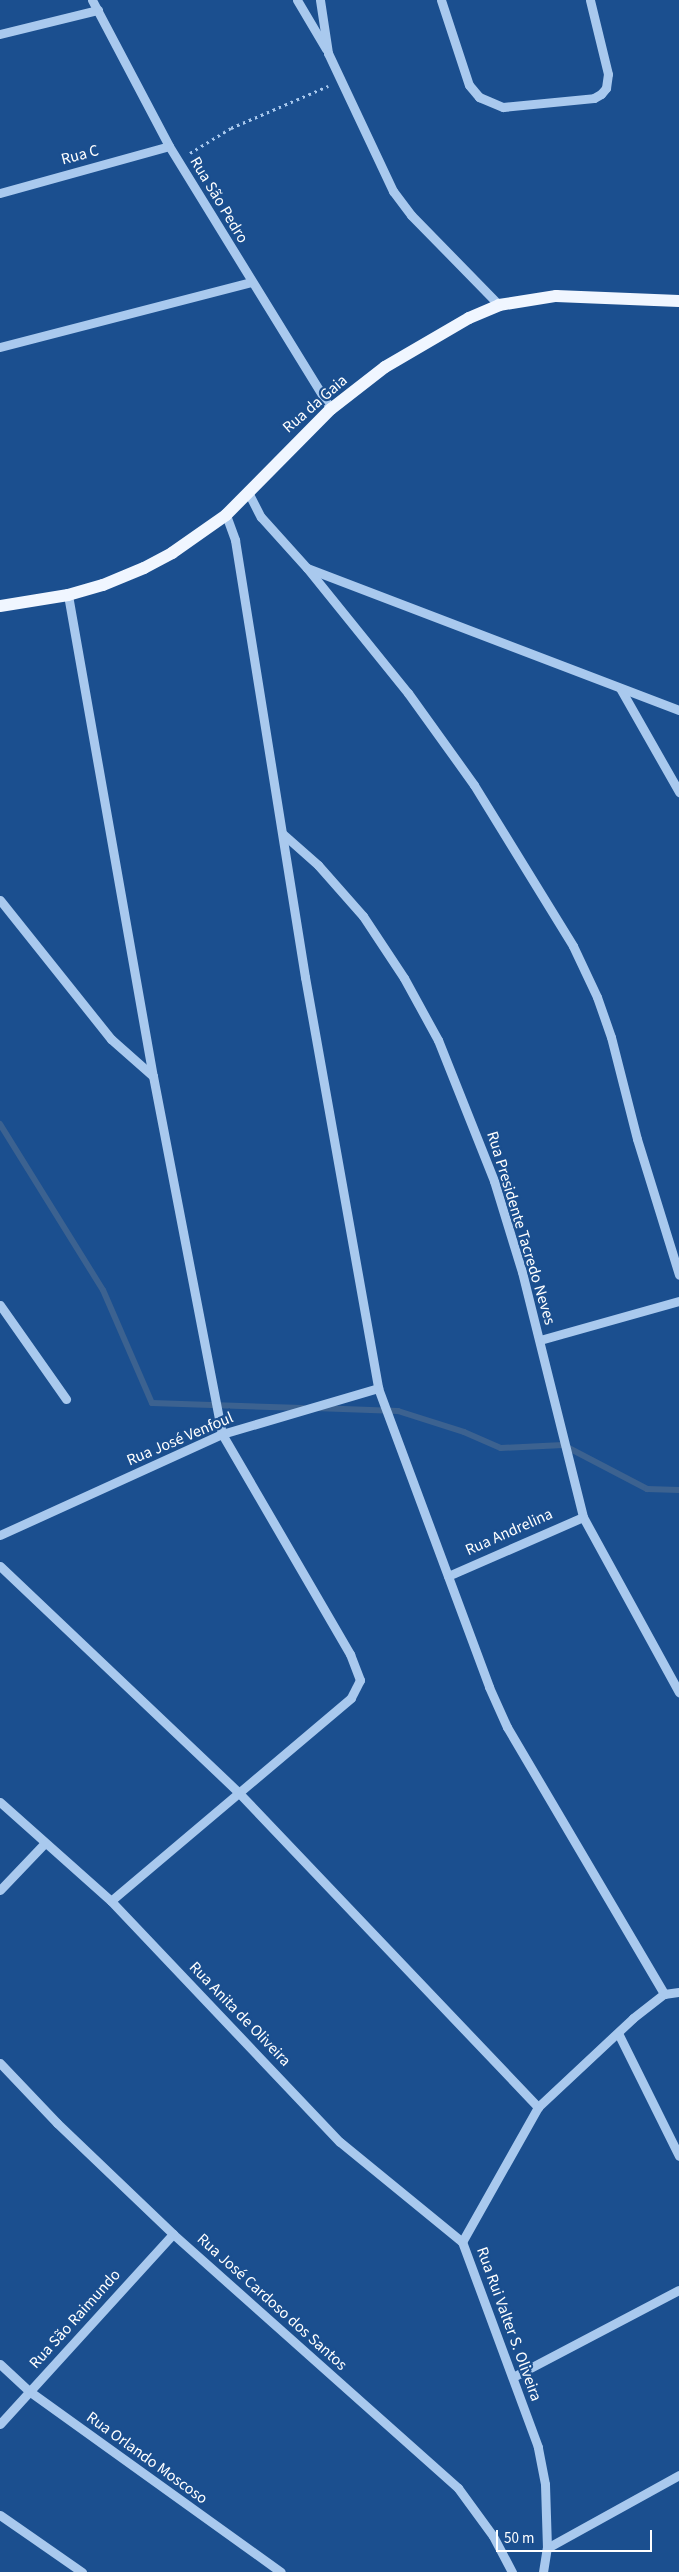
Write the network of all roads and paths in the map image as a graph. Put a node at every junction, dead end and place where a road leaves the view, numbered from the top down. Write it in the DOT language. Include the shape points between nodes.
graph roads {
  1 [pos="92,0"];
  2 [pos="297,0"];
  3 [pos="320,0"];
  4 [pos="442,0"];
  5 [pos="590,0"];
  6 [pos="98,10"];
  7 [pos="0,34"];
  8 [pos="328,53"];
  9 [pos="340,81"];
  10 [pos="168,146"];
  11 [pos="178,160"];
  12 [pos="0,193"];
  13 [pos="251,282"];
  14 [pos="679,300"];
  15 [pos="499,305"];
  16 [pos="0,347"];
  17 [pos="331,409"];
  18 [pos="248,492"];
  19 [pos="226,515"];
  20 [pos="307,568"];
  21 [pos="68,595"];
  22 [pos="0,606"];
  23 [pos="620,688"];
  24 [pos="679,710"];
  25 [pos="679,792"];
  26 [pos="283,834"];
  27 [pos="0,900"];
  28 [pos="153,1076"];
  29 [pos="679,1275"];
  30 [pos="679,1301"];
  31 [pos="0,1305"];
  32 [pos="540,1340"];
  33 [pos="378,1388"];
  34 [pos="66,1399"];
  35 [pos="222,1434"];
  36 [pos="582,1517"];
  37 [pos="0,1536"];
  38 [pos="0,1566"];
  39 [pos="448,1576"];
  40 [pos="679,1692"];
  41 [pos="239,1793"];
  42 [pos="0,1802"];
  43 [pos="44,1844"];
  44 [pos="0,1890"];
  45 [pos="110,1901"];
  46 [pos="679,1992"];
  47 [pos="664,1994"];
  48 [pos="618,2033"];
  49 [pos="0,2063"];
  50 [pos="538,2107"];
  51 [pos="679,2156"];
  52 [pos="173,2234"];
  53 [pos="462,2242"];
  54 [pos="679,2290"];
  55 [pos="0,2364"];
  56 [pos="513,2377"];
  57 [pos="29,2391"];
  58 [pos="0,2424"];
  59 [pos="679,2475"];
  60 [pos="0,2515"];
  61 [pos="547,2548"];
  62 [pos="82,2572"];
  63 [pos="281,2572"];
  64 [pos="512,2572"];
  65 [pos="542,2572"];
  1 -- 6 [label="street, Rua São Pedro"];
  2 -- 8 [label="street"];
  3 -- 8 [label="street"];
  4 -- 5 [label="street" via="469,85 479,97 503,107 594,98 606,88 608,74"];
  6 -- 7 [label="street"];
  6 -- 10 [label="street, Rua São Pedro"];
  8 -- 9 [label="street"];
  9 -- 11 [label="path" via="231,128"];
  9 -- 15 [label="street" via="393,190 411,215"];
  10 -- 11 [label="street, Rua São Pedro"];
  10 -- 12 [label="street, Rua C"];
  11 -- 13 [label="street, Rua São Pedro"];
  13 -- 16 [label="street"];
  13 -- 17 [label="street, Rua São Pedro"];
  14 -- 15 [label="main road, Rua da Gaia" via="566,296"];
  15 -- 17 [label="main road, Rua da Gaia" via="439,332 385,367"];
  17 -- 18 [label="main road, Rua da Gaia"];
  18 -- 19 [label="main road, Rua da Gaia"];
  18 -- 20 [label="street" via="261,517"];
  19 -- 21 [label="main road, Rua da Gaia" via="144,568"];
  19 -- 26 [label="street" via="236,540 254,672"];
  20 -- 23 [label="street"];
  20 -- 29 [label="street" via="408,693 474,785 573,946 612,1037 637,1140"];
  21 -- 22 [label="main road, Rua da Gaia"];
  21 -- 28 [label="street"];
  23 -- 24 [label="street"];
  23 -- 25 [label="street"];
  26 -- 32 [label="street, Rua Presidente Tacredo Neves" via="318,865 364,916 404,978 438,1040 494,1181"];
  26 -- 33 [label="street" via="305,978"];
  27 -- 28 [label="street" via="100,1026"];
  28 -- 35 [label="street"];
  30 -- 32 [label="street"];
  31 -- 34 [label="street"];
  32 -- 36 [label="street, Rua Presidente Tacredo Neves"];
  33 -- 35 [label="street, Rua José Venfoul"];
  33 -- 39 [label="street"];
  35 -- 37 [label="street, Rua José Venfoul"];
  35 -- 41 [label="street" via="350,1654 360,1680 351,1698"];
  36 -- 39 [label="street, Rua Andrelina"];
  36 -- 40 [label="street, Rua Presidente Tacredo Neves"];
  38 -- 41 [label="street"];
  39 -- 47 [label="street" via="508,1727"];
  41 -- 45 [label="street"];
  41 -- 50 [label="street"];
  42 -- 43 [label="street, Rua Anita de Oliveira"];
  43 -- 44 [label="street"];
  43 -- 45 [label="street, Rua Anita de Oliveira"];
  45 -- 53 [label="street, Rua Anita de Oliveira" via="340,2142"];
  46 -- 47 [label="street"];
  47 -- 48 [label="street, Rua Rui Valter S. Oliveira"];
  48 -- 50 [label="street, Rua Rui Valter S. Oliveira"];
  48 -- 51 [label="street"];
  49 -- 52 [label="street, Rua José Cardoso dos Santos" via="57,2123"];
  50 -- 53 [label="street, Rua Rui Valter S. Oliveira"];
  52 -- 57 [label="street, Rua São Raimundo"];
  52 -- 64 [label="street, Rua José Cardoso dos Santos" via="458,2488 493,2536"];
  53 -- 56 [label="street, Rua Rui Valter S. Oliveira"];
  54 -- 56 [label="street"];
  55 -- 57 [label="street, Rua Orlando Moscoso"];
  56 -- 61 [label="street, Rua Rui Valter S. Oliveira" via="538,2447 545,2484"];
  57 -- 58 [label="street, Rua São Raimundo"];
  57 -- 63 [label="street, Rua Orlando Moscoso"];
  59 -- 61 [label="street"];
  60 -- 62 [label="street"];
  61 -- 65 [label="street, Rua Rui Valter S. Oliveira"];
}
